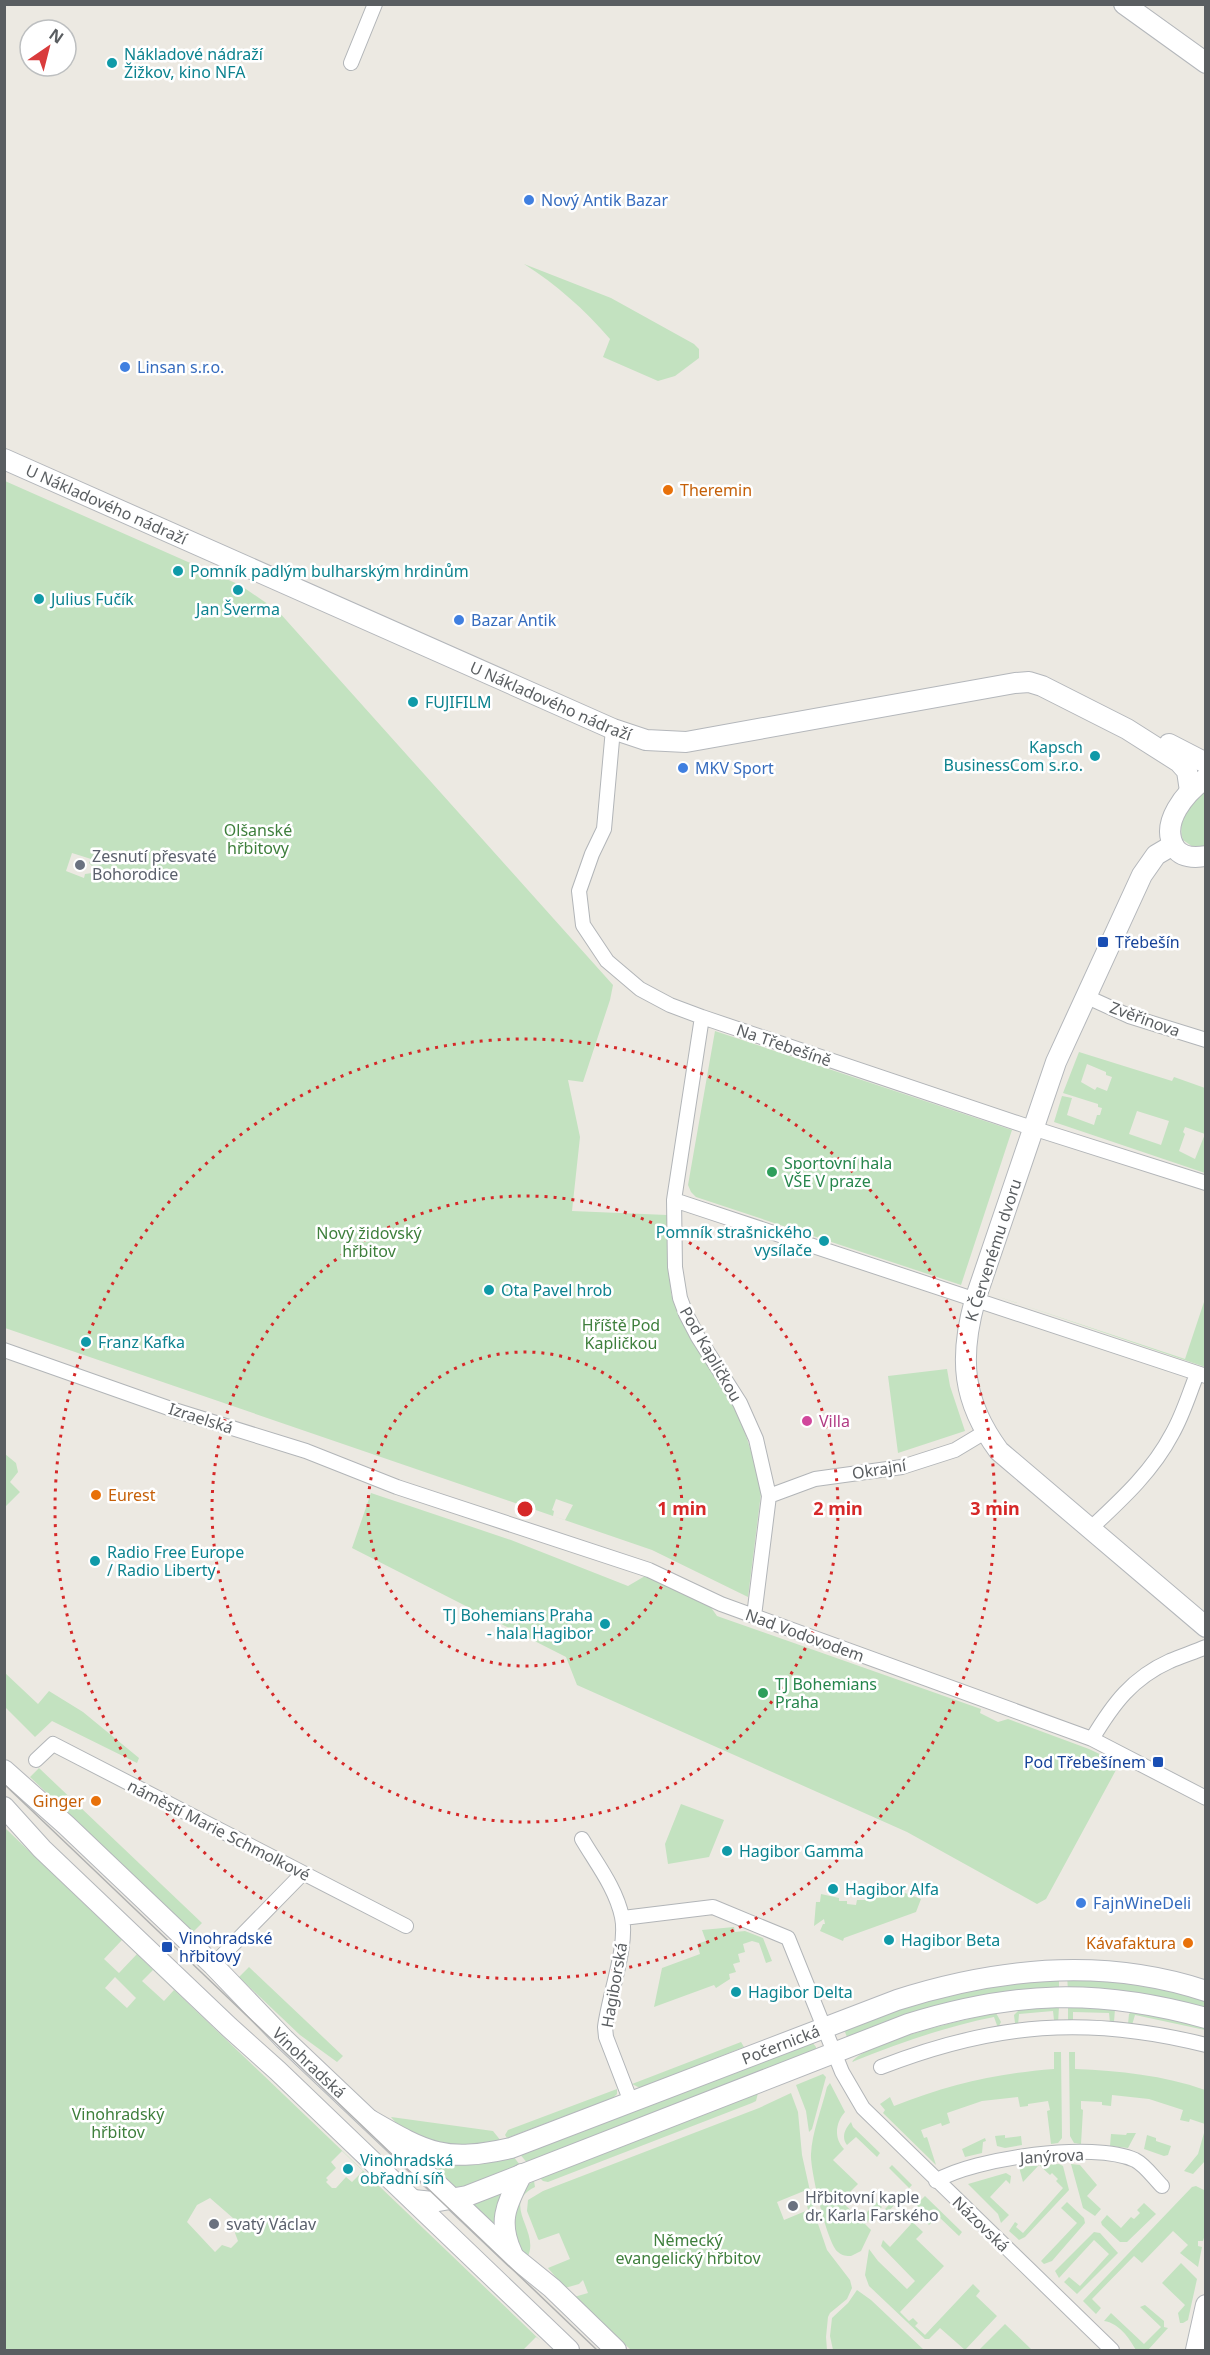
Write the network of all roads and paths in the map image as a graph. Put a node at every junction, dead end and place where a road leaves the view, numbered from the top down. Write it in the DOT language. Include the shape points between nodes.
graph roads {
  1 [pos="375,4"];
  2 [pos="1124,4"];
  3 [pos="351,63"];
  4 [pos="1206,63"];
  5 [pos="4,459"];
  6 [pos="613,729"];
  7 [pos="1126,729"];
  8 [pos="1206,763"];
  9 [pos="1198,785"];
  10 [pos="1173,845"];
  11 [pos="1205,857"];
  12 [pos="1085,996"];
  13 [pos="702,1017"];
  14 [pos="1206,1040"];
  15 [pos="1032,1128"];
  16 [pos="1206,1183"];
  17 [pos="675,1200"];
  18 [pos="975,1299"];
  19 [pos="4,1350"];
  20 [pos="1201,1375"];
  21 [pos="985,1432"];
  22 [pos="397,1487"];
  23 [pos="769,1496"];
  24 [pos="1090,1529"];
  25 [pos="754,1616"];
  26 [pos="1206,1627"];
  27 [pos="1206,1647"];
  28 [pos="1092,1739"];
  29 [pos="36,1760"];
  30 [pos="4,1770"];
  31 [pos="1206,1798"];
  32 [pos="4,1807"];
  33 [pos="582,1839"];
  34 [pos="303,1873"];
  35 [pos="622,1918"];
  36 [pos="406,1926"];
  37 [pos="213,1965"];
  38 [pos="1206,1991"];
  39 [pos="1206,2018"];
  40 [pos="825,2028"];
  41 [pos="1206,2045"];
  42 [pos="834,2052"];
  43 [pos="881,2067"];
  44 [pos="631,2102"];
  45 [pos="370,2120"];
  46 [pos="522,2174"];
  47 [pos="936,2181"];
  48 [pos="1162,2186"];
  49 [pos="453,2199"];
  50 [pos="413,2200"];
  51 [pos="515,2258"];
  52 [pos="1205,2310"];
  53 [pos="569,2350"];
  54 [pos="616,2350"];
  55 [pos="1112,2350"];
  56 [pos="1196,2350"];
  1 -- 3 [label="street"];
  2 -- 4 [label="street"];
  5 -- 6 [label="street, U Nákladového nádraží"];
  6 -- 7 [label="street, U Nákladového nádraží" via="646,740 686,742 1023,682 1042,686"];
  6 -- 13 [label="street, Na Třebešíně" via="604,829 579,891 583,925 607,961 640,989"];
  7 -- 8 [label="street" via="1161,740"];
  7 -- 9 [label="street" via="1179,762"];
  9 -- 10 [label="street" via="1182,801 1172,821"];
  10 -- 11 [label="street" via="1184,855"];
  10 -- 12 [label="street, K Červenému dvoru" via="1149,863"];
  12 -- 14 [label="street, Zvěřinova" via="1129,1016"];
  12 -- 15 [label="street, K Červenému dvoru"];
  13 -- 15 [label="street, Na Třebešíně"];
  13 -- 17 [label="street, Pod Kapličkou"];
  15 -- 16 [label="street, Na Třebešíně"];
  15 -- 18 [label="street, K Červenému dvoru"];
  17 -- 18 [label="street"];
  17 -- 23 [label="street, Pod Kapličkou" via="675,1267 680,1298 698,1337 740,1403 756,1439"];
  18 -- 20 [label="street"];
  18 -- 21 [label="street, K Červenému dvoru" via="965,1364 973,1405"];
  19 -- 22 [label="street, Izraelská" via="306,1451"];
  20 -- 24 [label="street" via="1156,1461"];
  21 -- 23 [label="street, Okrajní" via="955,1450 902,1467 815,1479"];
  21 -- 24 [label="street, K Červenému dvoru" via="1017,1468"];
  22 -- 25 [label="street, Nad Vodovodem" via="649,1570"];
  23 -- 25 [label="street, Pod Kapličkou"];
  24 -- 26 [label="street, K Červenému dvoru"];
  25 -- 28 [label="street, Nad Vodovodem"];
  27 -- 28 [label="street" via="1170,1661 1124,1692"];
  28 -- 31 [label="street, Nad Vodovodem"];
  29 -- 34 [label="street, náměstí Marie Schmolkové" via="53,1744"];
  30 -- 37 [label="street, Vinohradská"];
  32 -- 50 [label="street, Vinohradská" via="52,1858"];
  33 -- 35 [label="street, Hagiborská" via="610,1885"];
  34 -- 36 [label="street, náměstí Marie Schmolkové"];
  34 -- 37 [label="street"];
  35 -- 40 [label="street, Názovská" via="713,1907 786,1936"];
  35 -- 44 [label="street, Hagiborská" via="621,1947 604,2026"];
  37 -- 45 [label="street, Vinohradská"];
  38 -- 40 [label="street, Počernická" via="1134,1974 1071,1969 1015,1972 937,1987"];
  39 -- 42 [label="street, Počernická" via="1124,1999 1017,2000 940,2014"];
  40 -- 42 [label="street, Názovská"];
  40 -- 44 [label="street, Počernická"];
  41 -- 43 [label="street" via="1122,2029 1036,2027 959,2040"];
  42 -- 46 [label="street, Počernická"];
  42 -- 47 [label="street, Názovská" via="863,2108"];
  44 -- 45 [label="street, Počernická" via="511,2148 480,2155 440,2154"];
  45 -- 49 [label="street, Vinohradská"];
  46 -- 49 [label="street, Počernická"];
  46 -- 51 [label="street" via="504,2213 504,2227"];
  47 -- 48 [label="street, Janýrova" via="995,2160 1085,2153 1137,2161"];
  47 -- 55 [label="street, Názovská"];
  49 -- 50 [label="street, Počernická"];
  49 -- 51 [label="street, Vinohradská"];
  50 -- 53 [label="street, Vinohradská"];
  51 -- 54 [label="street, Vinohradská"];
  52 -- 56 [label="street"];
}
